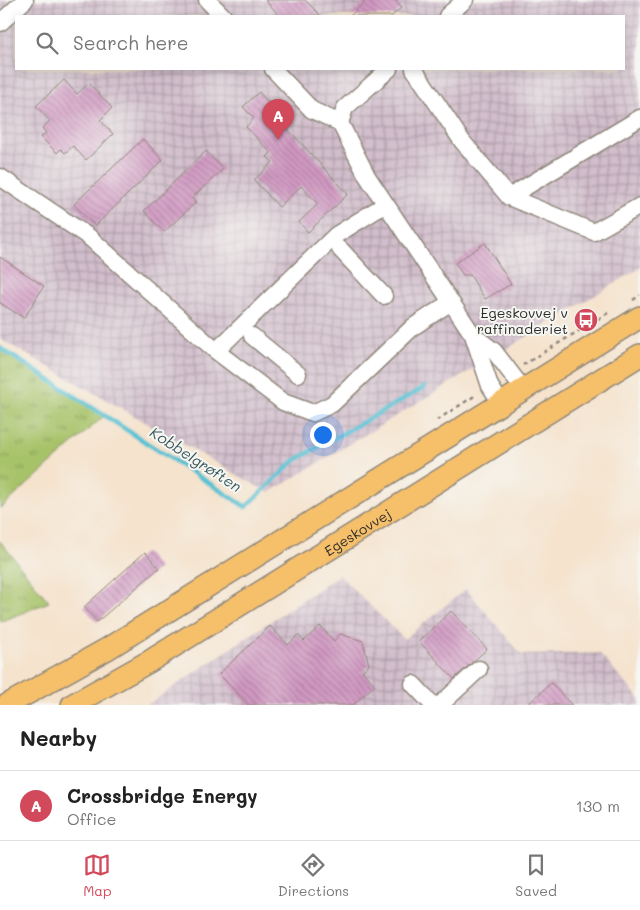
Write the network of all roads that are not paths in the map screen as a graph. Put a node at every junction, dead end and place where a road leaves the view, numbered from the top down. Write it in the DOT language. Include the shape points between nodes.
graph roads {
  1 [pos="25,0"];
  2 [pos="207,0"];
  3 [pos="465,0"];
  4 [pos="222,15"];
  5 [pos="448,15"];
  6 [pos="0,23"];
  7 [pos="274,70"];
  8 [pos="388,70"];
  9 [pos="415,70"];
  10 [pos="343,115"];
  11 [pos="640,118"];
  12 [pos="0,176"];
  13 [pos="509,197"];
  14 [pos="386,204"];
  15 [pos="640,206"];
  16 [pos="340,249"];
  17 [pos="384,296"];
  18 [pos="451,302"];
  19 [pos="640,316"];
  20 [pos="252,336"];
  21 [pos="473,336"];
  22 [pos="216,351"];
  23 [pos="640,355"];
  24 [pos="298,374"];
  25 [pos="523,389"];
  26 [pos="501,403"];
  27 [pos="479,669"];
  28 [pos="413,684"];
  29 [pos="7,705"];
  30 [pos="72,705"];
  31 [pos="433,705"];
  32 [pos="440,705"];
  1 -- 6 [label="lane"];
  2 -- 4 [label="lane"];
  3 -- 5 [label="lane"];
  7 -- 10 [label="lane" via="312,110"];
  8 -- 10 [label="lane"];
  9 -- 13 [label="lane" via="462,141"];
  10 -- 14 [label="lane" via="367,176"];
  11 -- 13 [label="lane"];
  12 -- 22 [label="lane" via="89,237"];
  13 -- 15 [label="lane" via="594,232"];
  14 -- 18 [label="lane"];
  14 -- 22 [label="lane" via="336,235"];
  16 -- 17 [label="lane"];
  18 -- 21 [label="lane"];
  18 -- 22 [label="lane" via="413,327 332,404 313,413 283,402"];
  19 -- 25 [label="main road"];
  20 -- 24 [label="lane"];
  21 -- 25 [label="lane" via="494,351"];
  21 -- 26 [label="lane" via="490,386"];
  23 -- 30 [label="main road, Egeskovvej" via="150,661"];
  25 -- 26 [label="main road"];
  26 -- 29 [label="main road" via="107,649"];
  27 -- 32 [label="lane"];
  28 -- 31 [label="lane"];
}
